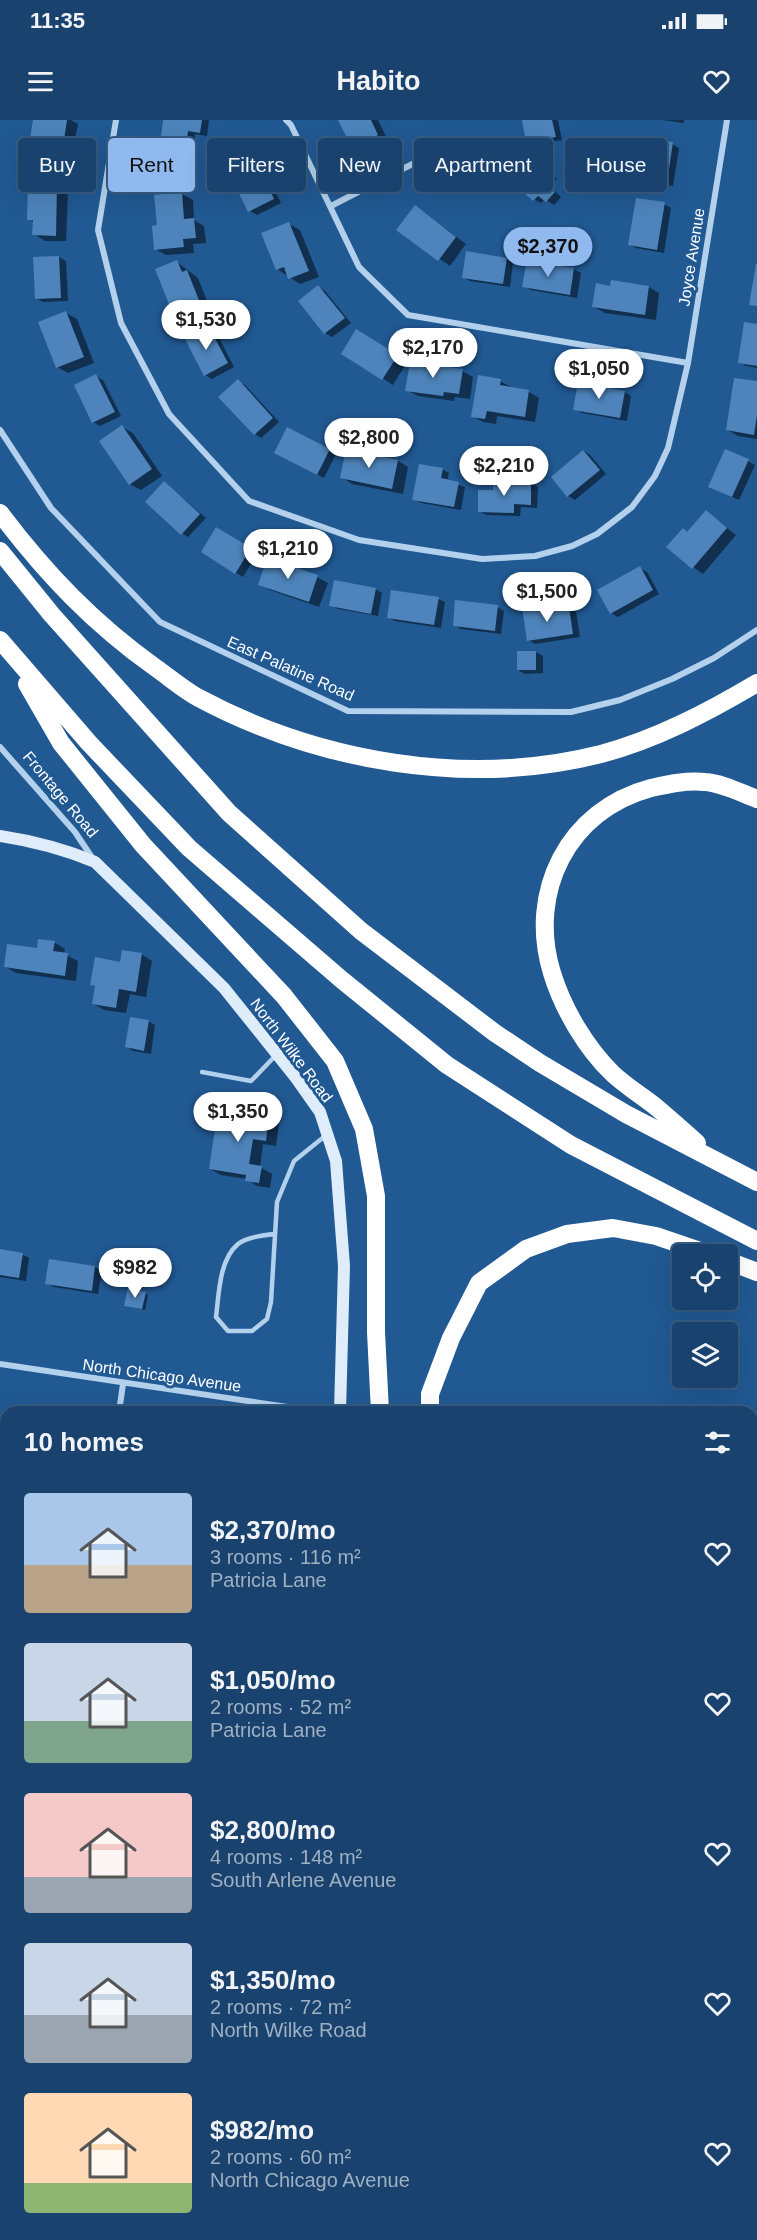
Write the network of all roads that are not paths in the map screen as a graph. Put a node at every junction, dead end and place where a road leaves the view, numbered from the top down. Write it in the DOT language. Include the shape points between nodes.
graph roads {
  1 [pos="116,120"];
  2 [pos="286,120"];
  3 [pos="727,120"];
  4 [pos="414,163"];
  5 [pos="331,206"];
  6 [pos="688,363"];
  7 [pos="0,430"];
  8 [pos="0,513"];
  9 [pos="0,551"];
  10 [pos="757,630"];
  11 [pos="4,646"];
  12 [pos="757,683"];
  13 [pos="0,747"];
  14 [pos="757,799"];
  15 [pos="0,836"];
  16 [pos="95,862"];
  17 [pos="277,1054"];
  18 [pos="202,1072"];
  19 [pos="327,1135"];
  20 [pos="719,1162"];
  21 [pos="757,1182"];
  22 [pos="275,1234"];
  23 [pos="757,1241"];
  24 [pos="680,1244"];
  25 [pos="738,1265"];
  26 [pos="757,1272"];
  27 [pos="0,1364"];
  28 [pos="123,1384"];
  29 [pos="120,1406"];
  30 [pos="279,1406"];
  31 [pos="340,1406"];
  32 [pos="380,1406"];
  33 [pos="430,1406"];
  1 -- 6 [label="street, Joyce Avenue" via="98,230 121,323 169,414 249,501 359,540 482,559 535,556 572,546 597,534 632,507 655,477 668,448"];
  2 -- 5 [label="street"];
  3 -- 6 [label="street, Joyce Avenue"];
  4 -- 5 [label="street"];
  5 -- 6 [label="street" via="359,267 408,315"];
  7 -- 10 [label="street, East Palatine Road" via="51,508 160,622 348,711 571,712 620,700 672,679"];
  8 -- 12 [label="highway" via="64,591 128,649 196,696 270,731 334,751 446,767 554,764 602,753 685,723"];
  9 -- 20 [label="highway" via="229,813 361,931 540,1063 626,1114"];
  11 -- 23 [label="highway" via="189,848 447,1065 571,1144"];
  11 -- 32 [label="highway" via="61,743 143,845 284,996 334,1061 364,1129 376,1196"];
  13 -- 16 [label="street, Frontage Road" via="75,832"];
  14 -- 20 [label="highway" via="708,782 684,782 615,801 589,823 562,855 550,880 544,913 544,940 552,974 590,1048 614,1074"];
  15 -- 16 [label="street, North Wilke Road" via="69,851"];
  16 -- 17 [label="street, North Wilke Road" via="224,988"];
  17 -- 18 [label="lane" via="251,1081"];
  17 -- 19 [label="street, North Wilke Road" via="320,1112"];
  19 -- 22 [label="lane" via="294,1161 278,1202"];
  19 -- 31 [label="street, North Wilke Road" via="336,1161 344,1266"];
  20 -- 21 [label="highway"];
  22 -- 22 [label="lane" via="267,1319 252,1331 228,1331 216,1317 228,1256 240,1242"];
  24 -- 33 [label="highway" via="613,1228 567,1234 526,1249 479,1283 451,1338 430,1394"];
  25 -- 26 [label="highway"];
  27 -- 28 [label="street, North Chicago Avenue"];
  28 -- 29 [label="street"];
  28 -- 30 [label="street, North Chicago Avenue"];
}
